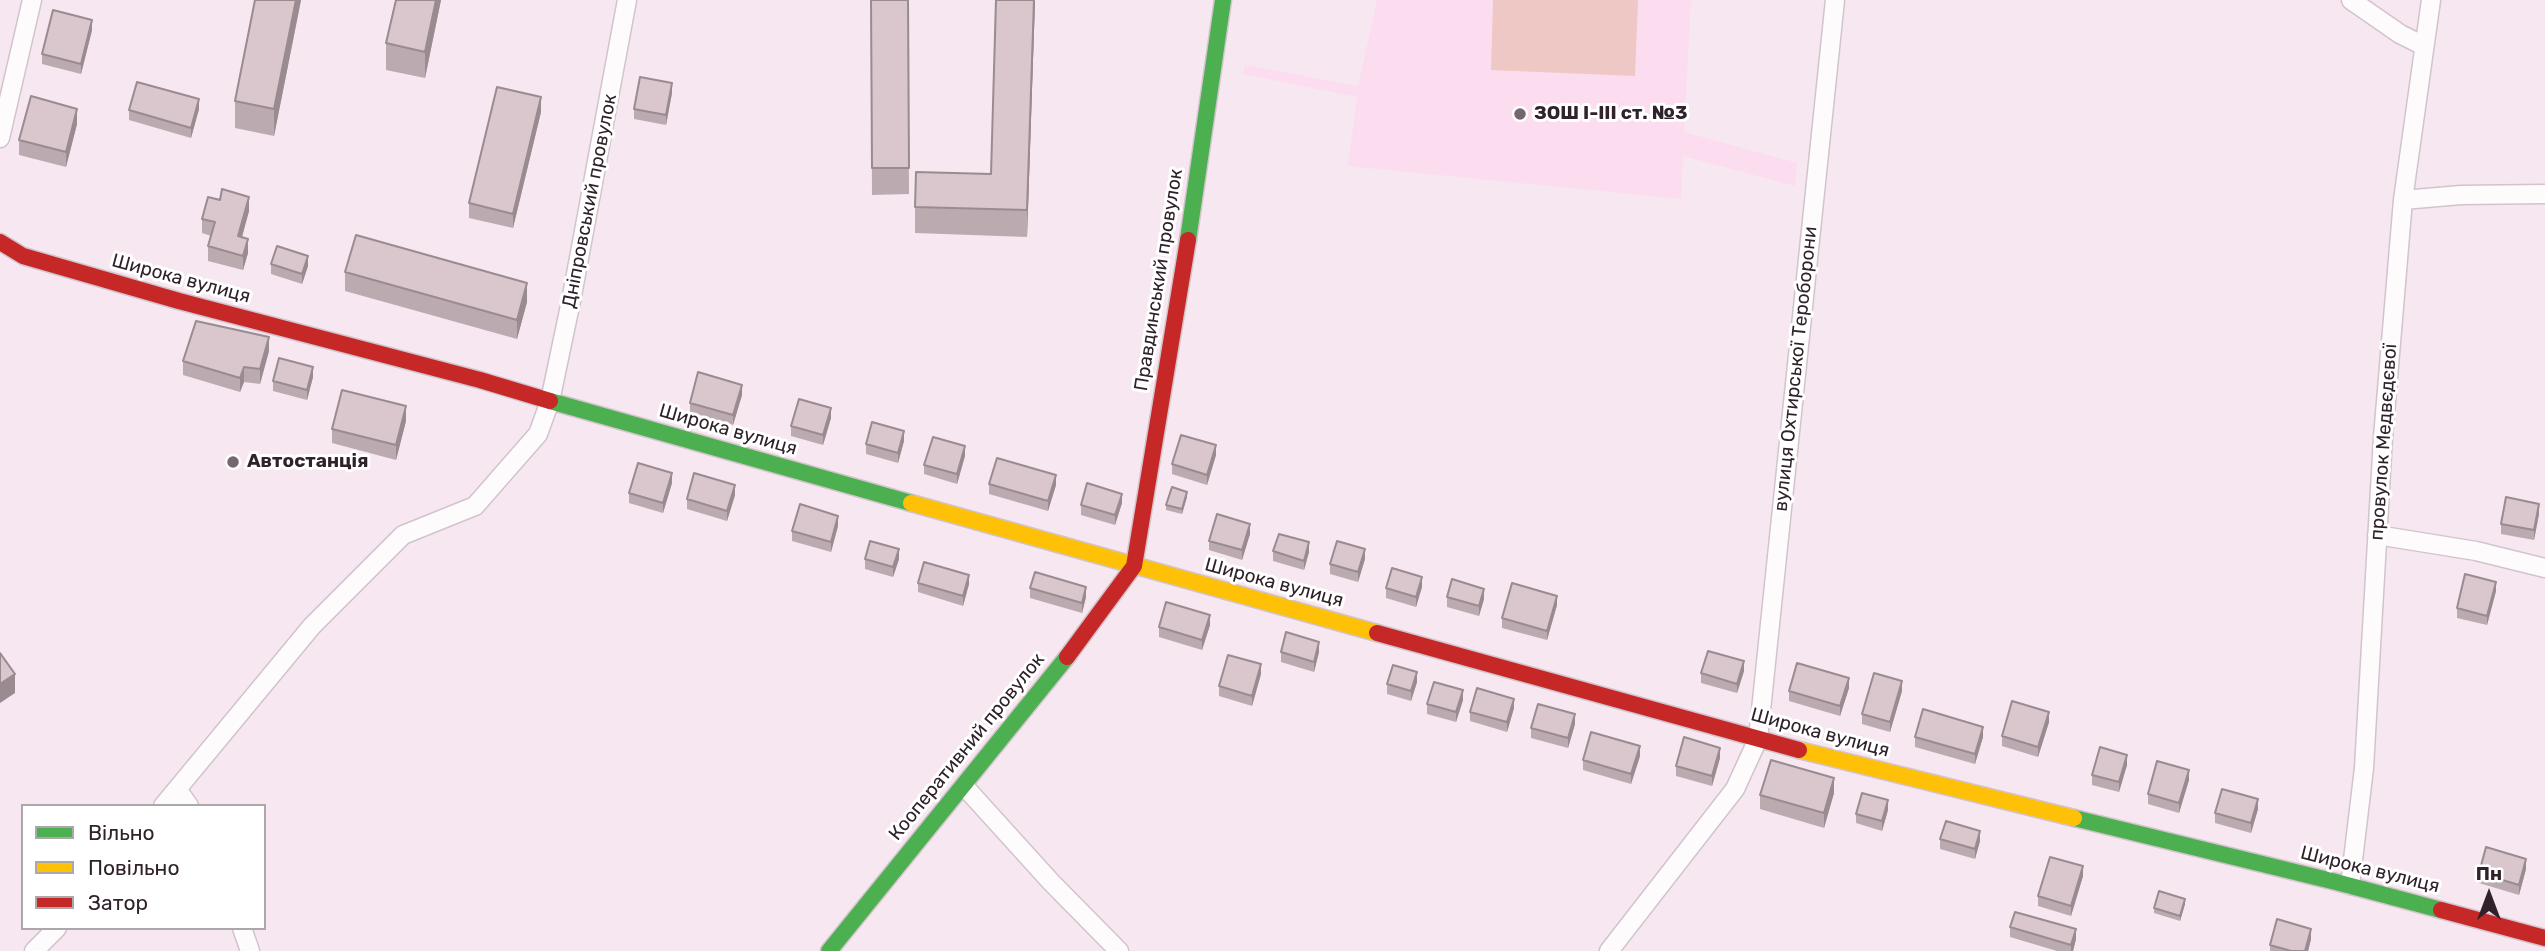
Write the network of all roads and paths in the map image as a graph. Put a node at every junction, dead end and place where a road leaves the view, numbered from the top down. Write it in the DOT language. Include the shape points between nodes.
graph roads {
  1 [pos="32,0"];
  2 [pos="627,0"];
  3 [pos="1223,0"];
  4 [pos="1835,0"];
  5 [pos="2351,0"];
  6 [pos="2431,0"];
  7 [pos="2424,46"];
  8 [pos="0,138"];
  9 [pos="2545,194"];
  10 [pos="2403,200"];
  11 [pos="0,242"];
  12 [pos="550,401"];
  13 [pos="2377,535"];
  14 [pos="1134,566"];
  15 [pos="2545,568"];
  16 [pos="1758,739"];
  17 [pos="964,786"];
  18 [pos="177,789"];
  19 [pos="165,804"];
  20 [pos="188,804"];
  21 [pos="2350,886"];
  22 [pos="55,930"];
  23 [pos="243,930"];
  24 [pos="2545,937"];
  25 [pos="34,951"];
  26 [pos="250,951"];
  27 [pos="829,951"];
  28 [pos="1119,951"];
  29 [pos="1609,951"];
  1 -- 8 [label="street"];
  2 -- 12 [label="street, Дніпровський провулок"];
  3 -- 14 [label="street, Правдинський провулок"];
  4 -- 16 [label="street, вулиця Охтирської Тероборони"];
  5 -- 7 [label="street"];
  6 -- 7 [label="street, провулок Медвєдєвої"];
  7 -- 10 [label="street, провулок Медвєдєвої"];
  9 -- 10 [label="street"];
  10 -- 13 [label="street, провулок Медвєдєвої"];
  11 -- 12 [label="street, Широка вулиця" via="23,257"];
  12 -- 14 [label="street, Широка вулиця"];
  12 -- 18 [label="street, Дніпровський провулок" via="538,434 475,506 403,535 312,626"];
  13 -- 15 [label="street"];
  13 -- 21 [label="street, провулок Медвєдєвої" via="2364,768"];
  14 -- 16 [label="street, Широка вулиця"];
  14 -- 17 [label="street, Кооперативний провулок"];
  16 -- 21 [label="street, Широка вулиця"];
  16 -- 29 [label="street, вулиця Охтирської Тероборони" via="1735,789"];
  17 -- 27 [label="street, Кооперативний провулок"];
  17 -- 28 [label="street"];
  18 -- 19 [label="street, Дніпровський провулок"];
  18 -- 20 [label="street"];
  21 -- 24 [label="street, Широка вулиця"];
  22 -- 25 [label="street"];
  23 -- 26 [label="street"];
}
